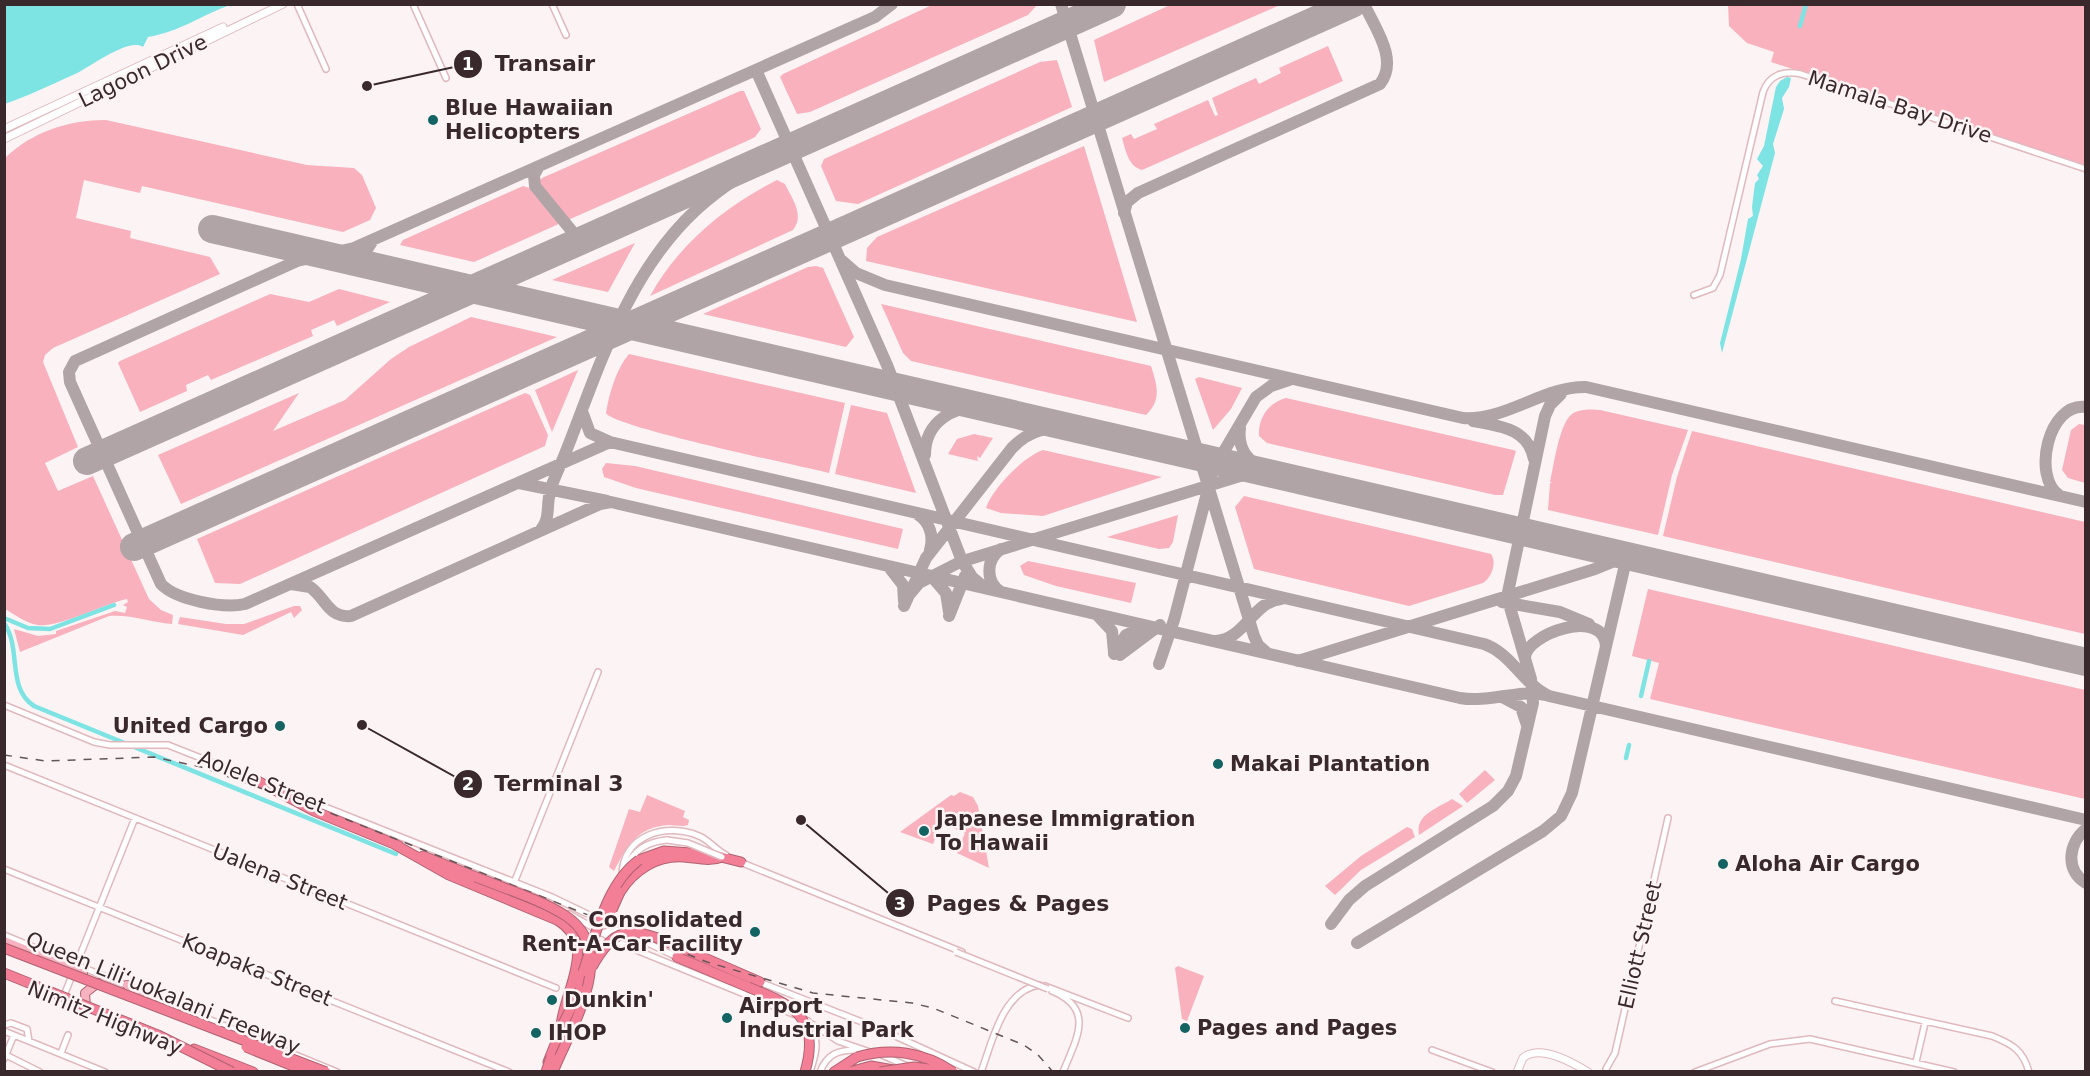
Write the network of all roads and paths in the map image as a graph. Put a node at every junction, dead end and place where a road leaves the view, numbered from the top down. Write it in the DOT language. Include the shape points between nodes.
graph roads {
  1 [pos="272,4"];
  2 [pos="283,4"];
  3 [pos="297,4"];
  4 [pos="413,4"];
  5 [pos="552,4"];
  6 [pos="566,35"];
  7 [pos="326,69"];
  8 [pos="446,78"];
  9 [pos="4,129"];
  10 [pos="4,139"];
  11 [pos="2085,169"];
  12 [pos="1694,295"];
  13 [pos="598,672"];
  14 [pos="4,705"];
  15 [pos="4,765"];
  16 [pos="254,779"];
  17 [pos="1668,818"];
  18 [pos="135,819"];
  19 [pos="722,857"];
  20 [pos="741,862"];
  21 [pos="4,869"];
  22 [pos="622,876"];
  23 [pos="474,881"];
  24 [pos="514,883"];
  25 [pos="612,901"];
  26 [pos="100,907"];
  27 [pos="586,911"];
  28 [pos="604,920"];
  29 [pos="600,933"];
  30 [pos="4,935"];
  31 [pos="4,941"];
  32 [pos="624,945"];
  33 [pos="651,946"];
  34 [pos="4,948"];
  35 [pos="51,954"];
  36 [pos="677,957"];
  37 [pos="62,965"];
  38 [pos="76,968"];
  39 [pos="584,973"];
  40 [pos="4,975"];
  41 [pos="760,982"];
  42 [pos="108,984"];
  43 [pos="127,985"];
  44 [pos="1043,985"];
  45 [pos="556,988"];
  46 [pos="139,997"];
  47 [pos="804,999"];
  48 [pos="62,1000"];
  49 [pos="1835,1001"];
  50 [pos="782,1010"];
  51 [pos="89,1012"];
  52 [pos="1128,1018"];
  53 [pos="807,1020"];
  54 [pos="1925,1023"];
  55 [pos="4,1025"];
  56 [pos="561,1028"];
  57 [pos="4,1031"];
  58 [pos="14,1035"];
  59 [pos="68,1035"];
  60 [pos="158,1035"];
  61 [pos="29,1041"];
  62 [pos="264,1042"];
  63 [pos="864,1050"];
  64 [pos="1432,1050"];
  65 [pos="272,1052"];
  66 [pos="61,1053"];
  67 [pos="5,1057"];
  68 [pos="1916,1062"];
  69 [pos="1606,1069"];
  70 [pos="40,1071"];
  71 [pos="105,1071"];
  72 [pos="232,1071"];
  73 [pos="239,1071"];
  74 [pos="252,1071"];
  75 [pos="308,1071"];
  76 [pos="320,1071"];
  77 [pos="326,1071"];
  78 [pos="337,1071"];
  79 [pos="510,1071"];
  80 [pos="544,1071"];
  81 [pos="553,1071"];
  82 [pos="807,1071"];
  83 [pos="820,1071"];
  84 [pos="834,1071"];
  85 [pos="849,1071"];
  86 [pos="880,1071"];
  87 [pos="896,1071"];
  88 [pos="915,1071"];
  89 [pos="945,1071"];
  90 [pos="953,1071"];
  91 [pos="974,1071"];
  92 [pos="981,1071"];
  93 [pos="1063,1071"];
  94 [pos="1492,1071"];
  95 [pos="1517,1071"];
  96 [pos="1588,1071"];
  97 [pos="1695,1071"];
  98 [pos="1954,1071"];
  99 [pos="2029,1071"];
  1 -- 9 [label="street, Lagoon Drive"];
  2 -- 10 [label="street, Lagoon Drive"];
  3 -- 7 [label="street"];
  4 -- 8 [label="street"];
  5 -- 6 [label="street"];
  11 -- 12 [label="street, Mamala Bay Drive" via="1801,74 1777,75 1763,92 1720,275 1713,288"];
  13 -- 24 [label="street"];
  14 -- 16 [label="street, Aolele Street" via="90,740 116,745 173,746"];
  15 -- 18 [label="street, Ualena Street"];
  16 -- 23 [label="highway" via="314,811"];
  16 -- 24 [label="street, Aolele Street"];
  17 -- 69 [label="street, Elliott Street" via="1615,1053"];
  18 -- 26 [label="street"];
  18 -- 45 [label="street, Ualena Street"];
  19 -- 22 [label="street, bridge" via="688,843 649,843 637,850"];
  19 -- 39 [label="highway, bridge" via="666,858 638,872 620,892"];
  19 -- 93 [label="street, bridge" via="1063,996 1079,1015 1080,1025"];
  20 -- 22 [label="street" via="697,835 666,831 634,843 625,858"];
  20 -- 39 [label="highway, bridge" via="686,851 664,851 632,866 617,884"];
  20 -- 44 [label="street"];
  21 -- 26 [label="street, Koapaka Street"];
  22 -- 25 [label="street"];
  23 -- 56 [label="highway" via="557,920 571,932 578,946 579,961"];
  23 -- 81 [label="highway, bridge" via="563,914 587,942 591,976"];
  24 -- 27 [label="street, Aolele Street"];
  24 -- 29 [label="street, Aolele Street"];
  25 -- 27 [label="street" via="598,911"];
  25 -- 28 [label="street"];
  26 -- 38 [label="street"];
  26 -- 79 [label="street, Koapaka Street"];
  27 -- 28 [label="street, Aolele Street"];
  28 -- 29 [label="street"];
  28 -- 33 [label="street, Aolele Street"];
  29 -- 32 [label="street, Aolele Street"];
  29 -- 33 [label="street" via="611,931"];
  29 -- 39 [label="street"];
  30 -- 35 [label="street"];
  31 -- 37 [label="main road, Nimitz Highway"];
  32 -- 39 [label="street" via="605,949 600,960"];
  32 -- 50 [label="street, Aolele Street"];
  33 -- 36 [label="street, Aolele Street"];
  34 -- 75 [label="highway, Queen Liliʻuokalani Freeway, bridge"];
  34 -- 77 [label="highway, bridge"];
  35 -- 37 [label="main road"];
  35 -- 38 [label="street"];
  36 -- 41 [label="street, Aolele Street"];
  36 -- 82 [label="highway, bridge" via="788,1005 802,1017 811,1038"];
  37 -- 38 [label="main road, Nimitz Highway"];
  38 -- 42 [label="main road, Nimitz Highway"];
  38 -- 43 [label="street"];
  38 -- 48 [label="street"];
  39 -- 56 [label="highway, bridge"];
  39 -- 80 [label="street"];
  40 -- 48 [label="main road, Nimitz Highway"];
  40 -- 60 [label="highway, Queen Liliʻuokalani Freeway, bridge"];
  41 -- 47 [label="street, Aolele Street"];
  41 -- 56 [label="highway, bridge" via="670,943 633,932 623,933 609,941"];
  42 -- 46 [label="main road, Nimitz Highway"];
  42 -- 51 [label="main road" via="95,984 87,989 84,999"];
  43 -- 46 [label="main road"];
  43 -- 62 [label="street"];
  44 -- 52 [label="street"];
  44 -- 92 [label="street" via="1019,994 1003,1016"];
  46 -- 65 [label="main road, Nimitz Highway"];
  47 -- 50 [label="street" via="791,1000"];
  47 -- 91 [label="street, Aolele Street"];
  48 -- 51 [label="main road, Nimitz Highway"];
  49 -- 54 [label="street"];
  50 -- 53 [label="street, Aolele Street"];
  51 -- 73 [label="main road, Nimitz Highway"];
  53 -- 63 [label="street, Aolele Street" via="838,1041"];
  53 -- 82 [label="street" via="817,1041 817,1053"];
  54 -- 68 [label="street"];
  54 -- 99 [label="street" via="1992,1036 2011,1044 2021,1052"];
  55 -- 61 [label="street" via="11,1023 27,1029"];
  56 -- 80 [label="highway, bridge"];
  57 -- 58 [label="street"];
  58 -- 61 [label="street"];
  58 -- 67 [label="street"];
  59 -- 66 [label="street"];
  60 -- 72 [label="highway, bridge"];
  60 -- 74 [label="highway, Queen Liliʻuokalani Freeway, bridge"];
  61 -- 66 [label="street"];
  62 -- 65 [label="main road"];
  62 -- 78 [label="street"];
  63 -- 83 [label="street" via="836,1052"];
  63 -- 88 [label="street, Aolele Street" via="894,1059"];
  64 -- 94 [label="street"];
  65 -- 76 [label="main road, Nimitz Highway"];
  66 -- 71 [label="street"];
  67 -- 70 [label="street"];
  68 -- 97 [label="street" via="1810,1039 1791,1039"];
  68 -- 98 [label="street"];
  84 -- 90 [label="highway, bridge" via="858,1056 890,1051 919,1056"];
  85 -- 87 [label="highway" via="871,1066"];
  86 -- 89 [label="highway, bridge" via="914,1067"];
  95 -- 96 [label="street" via="1523,1058 1535,1052"];
}
